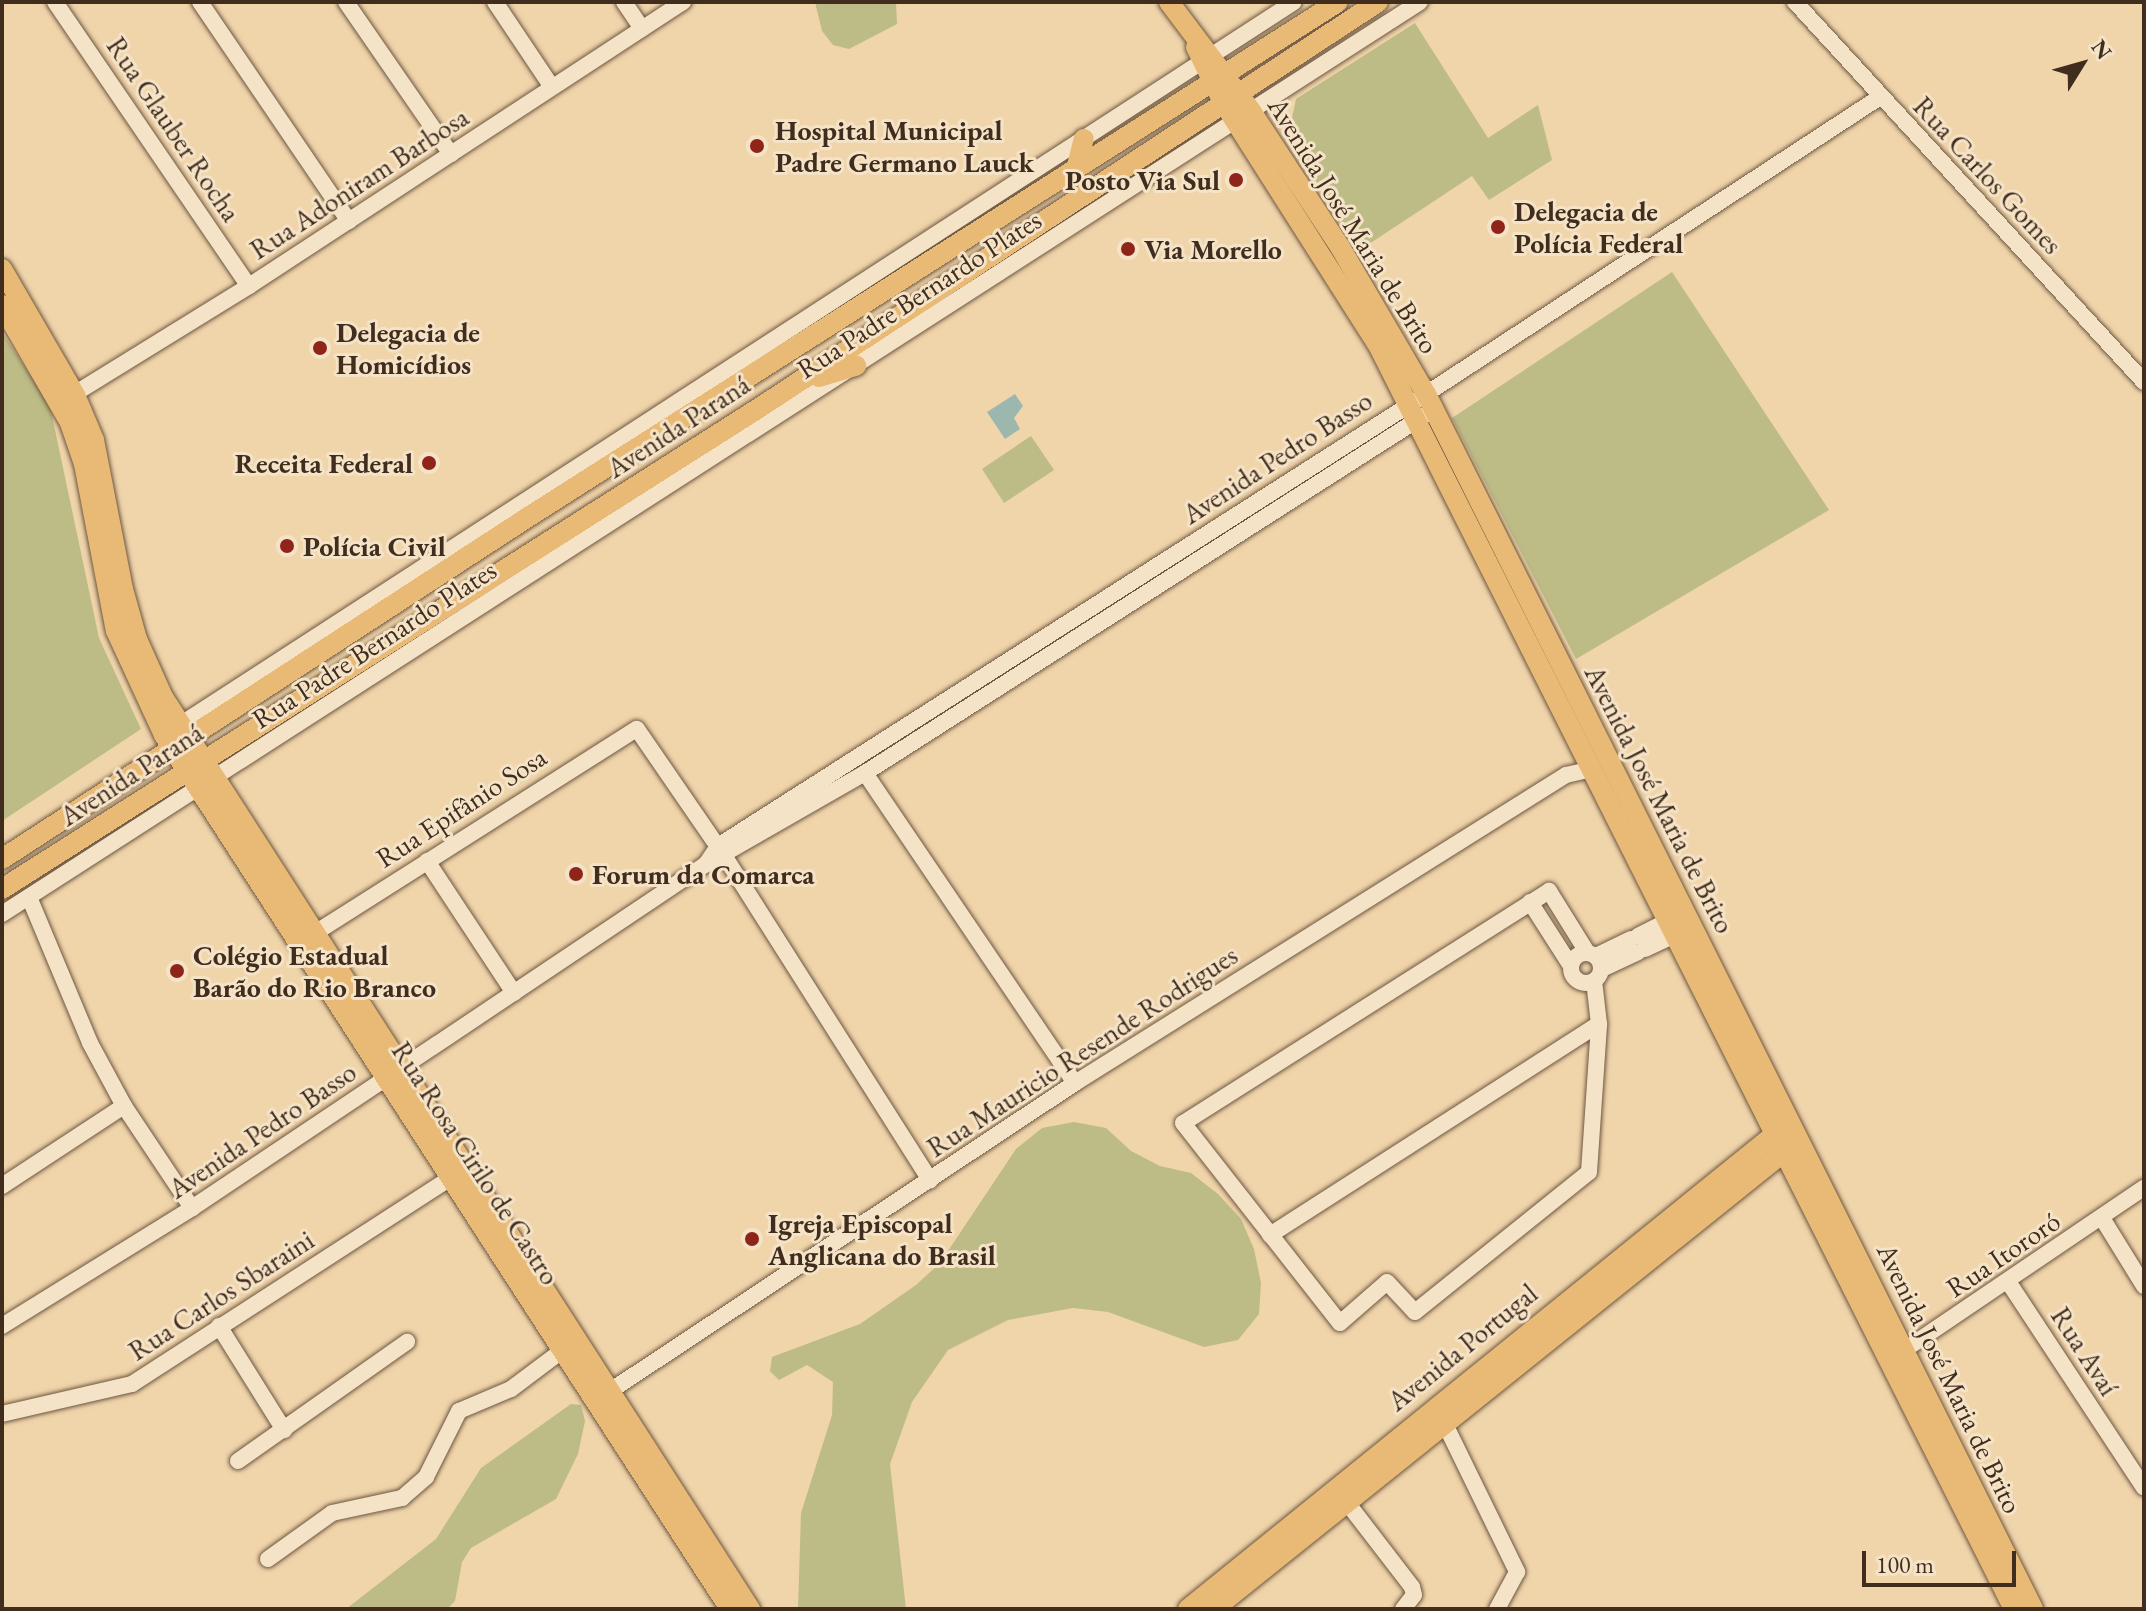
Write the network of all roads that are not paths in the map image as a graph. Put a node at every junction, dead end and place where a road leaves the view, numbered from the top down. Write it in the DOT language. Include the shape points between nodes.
graph roads {
  1 [pos="55,2"];
  2 [pos="200,2"];
  3 [pos="346,2"];
  4 [pos="495,2"];
  5 [pos="624,2"];
  6 [pos="683,2"];
  7 [pos="1169,2"];
  8 [pos="1294,2"];
  9 [pos="1338,2"];
  10 [pos="1378,2"];
  11 [pos="1420,2"];
  12 [pos="1795,2"];
  13 [pos="642,29"];
  14 [pos="1206,59"];
  15 [pos="1219,79"];
  16 [pos="552,87"];
  17 [pos="1231,97"];
  18 [pos="1880,97"];
  19 [pos="1244,116"];
  20 [pos="1084,139"];
  21 [pos="451,154"];
  22 [pos="1076,170"];
  23 [pos="349,221"];
  24 [pos="1340,247"];
  25 [pos="1320,255"];
  26 [pos="2,269"];
  27 [pos="249,286"];
  28 [pos="2,305"];
  29 [pos="856,366"];
  30 [pos="2144,382"];
  31 [pos="739,384"];
  32 [pos="789,388"];
  33 [pos="68,398"];
  34 [pos="709,403"];
  35 [pos="1421,407"];
  36 [pos="756,410"];
  37 [pos="725,429"];
  38 [pos="322,630"];
  39 [pos="318,656"];
  40 [pos="176,738"];
  41 [pos="1592,769"];
  42 [pos="865,773"];
  43 [pos="201,774"];
  44 [pos="721,852"];
  45 [pos="2,859"];
  46 [pos="427,861"];
  47 [pos="2,889"];
  48 [pos="29,897"];
  49 [pos="1530,902"];
  50 [pos="2,914"];
  51 [pos="1671,928"];
  52 [pos="315,933"];
  53 [pos="1595,965"];
  54 [pos="1571,966"];
  55 [pos="514,993"];
  56 [pos="1599,1024"];
  57 [pos="394,1073"];
  58 [pos="1075,1083"];
  59 [pos="124,1106"];
  60 [pos="1787,1136"];
  61 [pos="459,1172"];
  62 [pos="930,1180"];
  63 [pos="2,1186"];
  64 [pos="2144,1188"];
  65 [pos="479,1204"];
  66 [pos="192,1208"];
  67 [pos="2102,1218"];
  68 [pos="1270,1235"];
  69 [pos="2009,1283"];
  70 [pos="2144,1286"];
  71 [pos="2,1326"];
  72 [pos="219,1326"];
  73 [pos="407,1342"];
  74 [pos="564,1349"];
  75 [pos="1897,1355"];
  76 [pos="603,1396"];
  77 [pos="2,1414"];
  78 [pos="1444,1422"];
  79 [pos="284,1430"];
  80 [pos="238,1461"];
  81 [pos="2144,1488"];
  82 [pos="1345,1500"];
  83 [pos="268,1559"];
  84 [pos="720,1582"];
  85 [pos="730,1609"];
  86 [pos="750,1609"];
  87 [pos="1188,1609"];
  88 [pos="1214,1609"];
  89 [pos="1403,1609"];
  90 [pos="1497,1609"];
  91 [pos="2014,1609"];
  92 [pos="2033,1609"];
  1 -- 27 [label="street, Rua Glauber Rocha"];
  2 -- 23 [label="street"];
  3 -- 21 [label="street"];
  4 -- 16 [label="street"];
  5 -- 13 [label="street"];
  6 -- 13 [label="street, Rua Adoniram Barbosa"];
  7 -- 14 [label="main road, Avenida José Maria de Brito"];
  8 -- 14 [label="street"];
  9 -- 15 [label="main road, Avenida Paraná"];
  10 -- 17 [label="main road, Avenida Paraná"];
  11 -- 19 [label="street, Rua Padre Bernardo Plates"];
  12 -- 18 [label="street, Rua Carlos Gomes"];
  13 -- 16 [label="street, Rua Adoniram Barbosa"];
  14 -- 15 [label="main road, Avenida José Maria de Brito"];
  14 -- 20 [label="street"];
  15 -- 17 [label="main road, Avenida José Maria de Brito"];
  15 -- 22 [label="main road, Avenida Paraná"];
  16 -- 21 [label="street, Rua Adoniram Barbosa"];
  17 -- 19 [label="main road, Avenida José Maria de Brito"];
  17 -- 32 [label="main road, Avenida Paraná"];
  18 -- 30 [label="street, Rua Carlos Gomes"];
  18 -- 35 [label="street, Avenida Pedro Basso"];
  19 -- 24 [label="main road, Avenida José Maria de Brito"];
  19 -- 25 [label="main road, Avenida José Maria de Brito"];
  19 -- 29 [label="street, Rua Padre Bernardo Plates"];
  20 -- 22 [label="main road"];
  20 -- 38 [label="street"];
  21 -- 23 [label="street, Rua Adoniram Barbosa"];
  22 -- 31 [label="main road, Avenida Paraná"];
  23 -- 27 [label="street, Rua Adoniram Barbosa"];
  24 -- 25 [label="main road"];
  24 -- 35 [label="main road, Avenida José Maria de Brito"];
  25 -- 35 [label="main road, Avenida José Maria de Brito"];
  26 -- 33 [label="main road"];
  27 -- 33 [label="street, Rua Adoniram Barbosa"];
  28 -- 33 [label="main road"];
  29 -- 32 [label="main road"];
  29 -- 43 [label="street, Rua Padre Bernardo Plates"];
  31 -- 34 [label="main road, Avenida Paraná"];
  31 -- 36 [label="main road"];
  32 -- 36 [label="main road, Avenida Paraná"];
  33 -- 40 [label="main road" via="116,631"];
  34 -- 37 [label="main road"];
  34 -- 39 [label="main road, Avenida Paraná"];
  35 -- 41 [label="main road, Avenida José Maria de Brito"];
  35 -- 42 [label="street, Avenida Pedro Basso"];
  35 -- 44 [label="street, Avenida Pedro Basso"];
  35 -- 60 [label="main road, Avenida José Maria de Brito"];
  36 -- 37 [label="main road, Avenida Paraná"];
  37 -- 43 [label="main road, Avenida Paraná"];
  38 -- 39 [label="main road"];
  38 -- 40 [label="street"];
  39 -- 40 [label="main road, Avenida Paraná"];
  40 -- 43 [label="main road"];
  40 -- 45 [label="main road, Avenida Paraná"];
  41 -- 51 [label="main road, Avenida José Maria de Brito"];
  41 -- 58 [label="street, Rua Mauricio Resende Rodrigues" via="1566,775"];
  42 -- 44 [label="street, Avenida Pedro Basso"];
  42 -- 58 [label="street"];
  43 -- 47 [label="main road, Avenida Paraná"];
  43 -- 48 [label="street, Rua Padre Bernardo Plates"];
  43 -- 52 [label="main road"];
  43 -- 57 [label="main road, Rua Rosa Cirilo de Castro"];
  44 -- 46 [label="street, Rua Epifânio Sosa" via="637,729 630,729"];
  44 -- 55 [label="street, Avenida Pedro Basso"];
  44 -- 62 [label="street"];
  46 -- 52 [label="street, Rua Epifânio Sosa"];
  46 -- 55 [label="street"];
  48 -- 50 [label="street, Rua Padre Bernardo Plates"];
  48 -- 59 [label="street" via="60,980"];
  49 -- 53 [label="street" via="1549,891"];
  49 -- 54 [label="street"];
  49 -- 68 [label="street" via="1183,1123"];
  51 -- 53 [label="street"];
  51 -- 60 [label="main road, Avenida José Maria de Brito"];
  52 -- 57 [label="main road"];
  53 -- 54 [label="street"];
  53 -- 54 [label="street" via="1580,982"];
  53 -- 56 [label="street"];
  55 -- 57 [label="street, Avenida Pedro Basso"];
  56 -- 68 [label="street"];
  56 -- 68 [label="street" via="1589,1172 1415,1312 1387,1282 1340,1323"];
  57 -- 61 [label="main road"];
  57 -- 66 [label="street, Avenida Pedro Basso"];
  58 -- 62 [label="street, Rua Mauricio Resende Rodrigues"];
  59 -- 63 [label="street"];
  59 -- 66 [label="street"];
  60 -- 75 [label="main road, Avenida José Maria de Brito"];
  60 -- 78 [label="main road, Avenida Portugal"];
  60 -- 87 [label="main road, Avenida Portugal"];
  61 -- 65 [label="main road"];
  61 -- 72 [label="street, Rua Carlos Sbaraini"];
  62 -- 76 [label="street, Rua Mauricio Resende Rodrigues"];
  64 -- 67 [label="street, Rua Itororó"];
  65 -- 74 [label="main road, Rua Rosa Cirilo de Castro"];
  65 -- 76 [label="main road"];
  66 -- 71 [label="street, Avenida Pedro Basso"];
  67 -- 69 [label="street, Rua Itororó"];
  67 -- 70 [label="street"];
  69 -- 75 [label="street, Rua Itororó"];
  69 -- 81 [label="street, Rua Avaí"];
  72 -- 77 [label="street, Rua Carlos Sbaraini" via="132,1384"];
  72 -- 79 [label="street"];
  73 -- 79 [label="street"];
  74 -- 76 [label="main road, Rua Rosa Cirilo de Castro"];
  74 -- 83 [label="street" via="511,1389 459,1411 426,1477 402,1498 332,1513"];
  75 -- 91 [label="main road, Avenida José Maria de Brito"];
  75 -- 92 [label="main road, Avenida José Maria de Brito"];
  76 -- 84 [label="main road"];
  78 -- 82 [label="main road, Avenida Portugal"];
  78 -- 90 [label="street" via="1517,1572"];
  79 -- 80 [label="street"];
  82 -- 88 [label="main road, Avenida Portugal"];
  82 -- 89 [label="street" via="1412,1587 1414,1595"];
  84 -- 85 [label="main road"];
  84 -- 86 [label="main road"];
}
